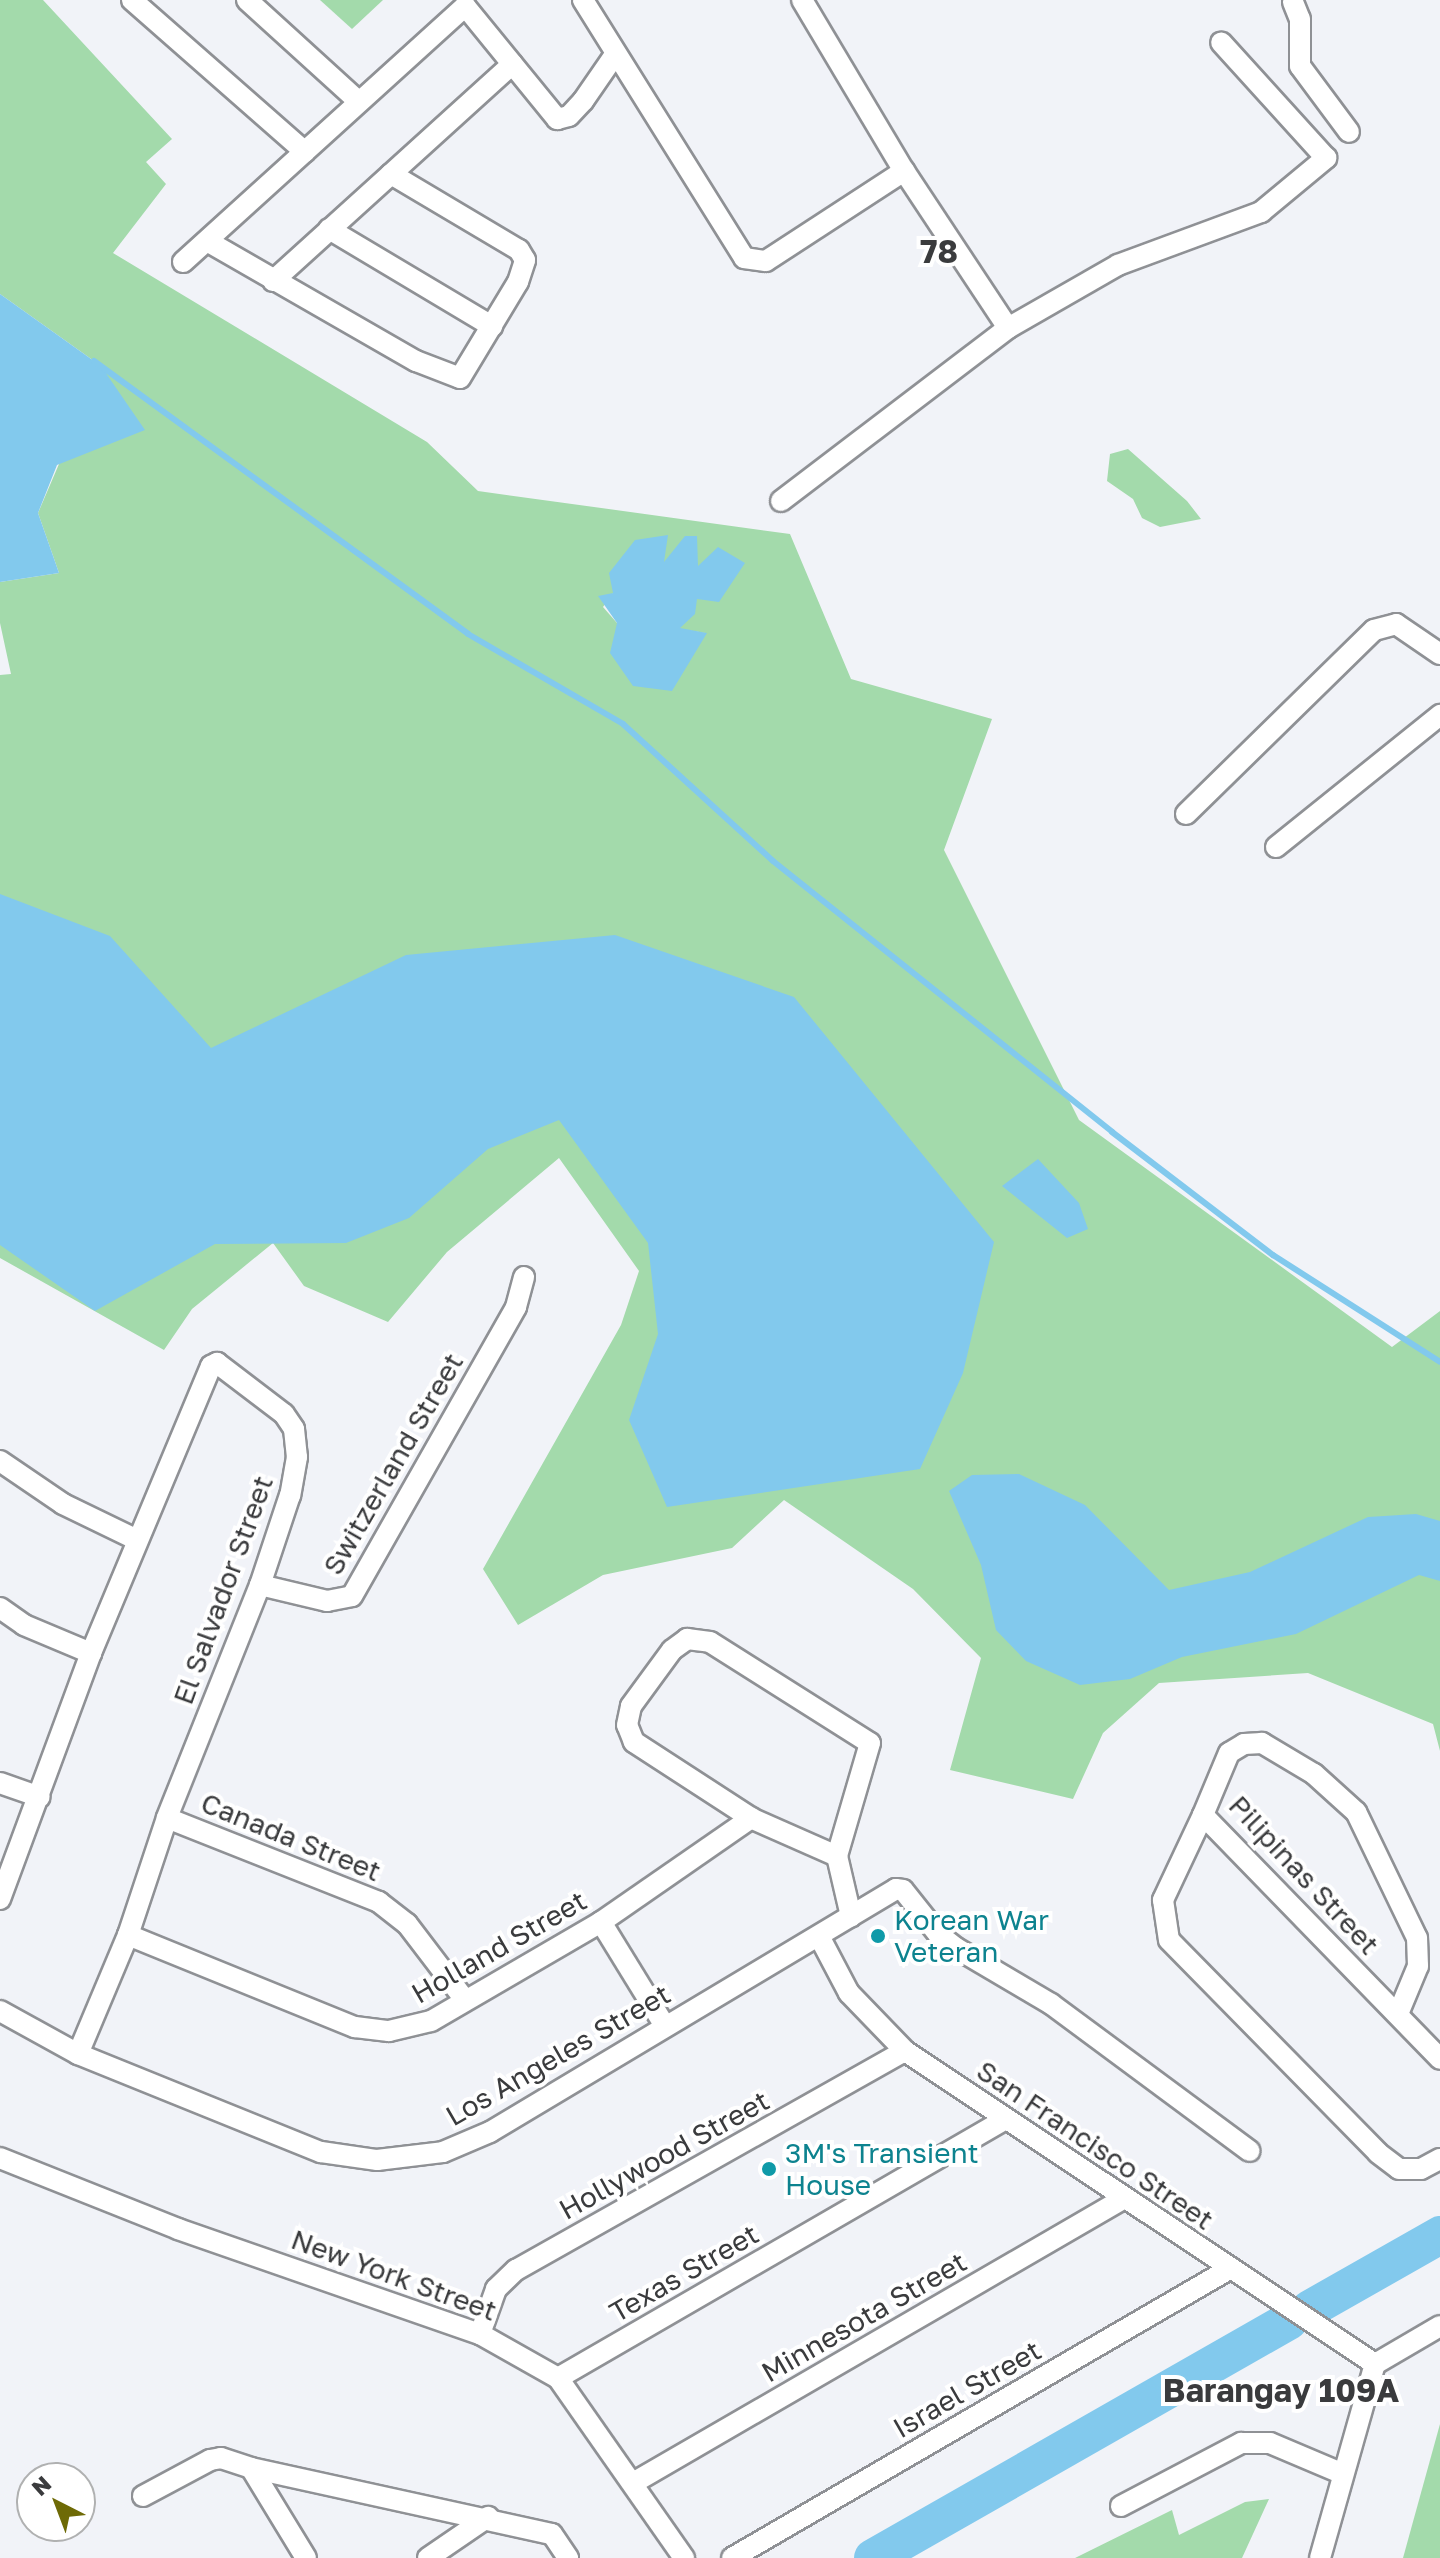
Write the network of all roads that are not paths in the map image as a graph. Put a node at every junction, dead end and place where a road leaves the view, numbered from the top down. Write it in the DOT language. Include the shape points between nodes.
graph roads {
  1 [pos="132,0"];
  2 [pos="247,0"];
  3 [pos="583,0"];
  4 [pos="802,0"];
  5 [pos="1293,2"];
  6 [pos="463,3"];
  7 [pos="1221,42"];
  8 [pos="614,56"];
  9 [pos="512,64"];
  10 [pos="358,101"];
  11 [pos="1349,132"];
  12 [pos="305,152"];
  13 [pos="904,171"];
  14 [pos="391,174"];
  15 [pos="329,229"];
  16 [pos="207,241"];
  17 [pos="183,262"];
  18 [pos="273,281"];
  19 [pos="492,326"];
  20 [pos="1008,328"];
  21 [pos="781,501"];
  22 [pos="1440,654"];
  23 [pos="1440,715"];
  24 [pos="1186,814"];
  25 [pos="1276,847"];
  26 [pos="524,1277"];
  27 [pos="0,1461"];
  28 [pos="137,1540"];
  29 [pos="260,1585"];
  30 [pos="0,1608"];
  31 [pos="91,1653"];
  32 [pos="0,1783"];
  33 [pos="40,1797"];
  34 [pos="1203,1815"];
  35 [pos="167,1818"];
  36 [pos="751,1818"];
  37 [pos="837,1856"];
  38 [pos="0,1899"];
  39 [pos="851,1916"];
  40 [pos="601,1922"];
  41 [pos="128,1935"];
  42 [pos="820,1938"];
  43 [pos="465,2000"];
  44 [pos="0,2011"];
  45 [pos="1398,2014"];
  46 [pos="665,2026"];
  47 [pos="905,2051"];
  48 [pos="78,2054"];
  49 [pos="1440,2059"];
  50 [pos="1004,2120"];
  51 [pos="1250,2151"];
  52 [pos="0,2158"];
  53 [pos="1440,2159"];
  54 [pos="1123,2199"];
  55 [pos="1231,2268"];
  56 [pos="1440,2326"];
  57 [pos="480,2334"];
  58 [pos="1375,2364"];
  59 [pos="558,2378"];
  60 [pos="251,2468"];
  61 [pos="1341,2473"];
  62 [pos="633,2483"];
  63 [pos="143,2496"];
  64 [pos="1121,2506"];
  65 [pos="488,2517"];
  66 [pos="306,2558"];
  67 [pos="428,2558"];
  68 [pos="567,2558"];
  69 [pos="684,2558"];
  70 [pos="732,2558"];
  71 [pos="1320,2558"];
  1 -- 12 [label="street"];
  2 -- 10 [label="street"];
  3 -- 8 [label="street"];
  4 -- 13 [label="street"];
  5 -- 11 [label="street" via="1300,19 1300,66"];
  6 -- 9 [label="street"];
  6 -- 10 [label="street"];
  7 -- 20 [label="street" via="1326,158 1261,212 1118,265"];
  8 -- 9 [label="street" via="577,107 558,120"];
  8 -- 13 [label="street" via="751,261 766,261"];
  9 -- 14 [label="street"];
  10 -- 12 [label="street"];
  12 -- 16 [label="street"];
  13 -- 20 [label="street"];
  14 -- 15 [label="street"];
  14 -- 19 [label="street" via="519,250 525,265"];
  15 -- 18 [label="street"];
  15 -- 19 [label="street"];
  16 -- 17 [label="street"];
  16 -- 18 [label="street"];
  18 -- 19 [label="street" via="453,379 467,371"];
  20 -- 21 [label="street"];
  22 -- 24 [label="street" via="1396,624 1374,630"];
  23 -- 25 [label="street"];
  26 -- 29 [label="street, Switzerland Street" via="516,1307 352,1596 327,1601"];
  27 -- 28 [label="street" via="63,1504"];
  28 -- 29 [label="street, El Salvador Street" via="215,1363 284,1414 297,1443 290,1495"];
  28 -- 31 [label="street"];
  29 -- 35 [label="street, El Salvador Street"];
  30 -- 31 [label="street" via="24,1625"];
  31 -- 33 [label="street"];
  32 -- 33 [label="street"];
  33 -- 38 [label="street"];
  34 -- 45 [label="street, Pilipinas Street"];
  34 -- 45 [label="street, Pilipinas Street" via="1229,1753 1244,1744 1262,1743 1314,1774 1356,1812 1417,1938 1418,1966"];
  34 -- 53 [label="street" via="1163,1900 1169,1940 1378,2153 1399,2169 1421,2169"];
  35 -- 41 [label="street, Canada Street"];
  35 -- 43 [label="street, Canada Street" via="379,1902 407,1924"];
  36 -- 37 [label="street"];
  36 -- 37 [label="street" via="634,1742 627,1725 631,1706 672,1650 687,1639 710,1642 870,1743"];
  36 -- 40 [label="street, Holland Street"];
  37 -- 39 [label="street"];
  39 -- 42 [label="street, Los Angeles Street"];
  39 -- 51 [label="street, Los Angeles Street" via="896,1889 903,1890 956,1948 1095,2035"];
  40 -- 43 [label="street, Holland Street"];
  40 -- 46 [label="street"];
  41 -- 43 [label="street, Holland Street" via="355,2027 411,2030"];
  41 -- 48 [label="street, Canada Street"];
  42 -- 46 [label="street, Los Angeles Street"];
  42 -- 47 [label="street, San Francisco Street" via="849,1993"];
  44 -- 48 [label="street, Los Angeles Street"];
  45 -- 49 [label="street, Pilipinas Street"];
  46 -- 48 [label="street, Los Angeles Street" via="490,2132 443,2152 377,2160 321,2152"];
  47 -- 50 [label="street, San Francisco Street"];
  47 -- 57 [label="street, Hollywood Street" via="516,2270 496,2289"];
  50 -- 54 [label="street, San Francisco Street"];
  50 -- 59 [label="street, Texas Street"];
  52 -- 57 [label="street, New York Street" via="178,2229"];
  54 -- 55 [label="street, San Francisco Street"];
  54 -- 62 [label="street, Minnesota Street"];
  55 -- 58 [label="street, San Francisco Street"];
  55 -- 70 [label="street, Israel Street"];
  56 -- 58 [label="street"];
  57 -- 59 [label="street, New York Street"];
  58 -- 61 [label="street"];
  59 -- 62 [label="street, New York Street"];
  60 -- 63 [label="street" via="221,2458 210,2460"];
  60 -- 65 [label="street"];
  60 -- 66 [label="street"];
  61 -- 64 [label="street" via="1270,2443 1241,2443"];
  61 -- 71 [label="street"];
  62 -- 69 [label="street, New York Street"];
  65 -- 67 [label="street"];
  65 -- 68 [label="street" via="552,2534"];
}
